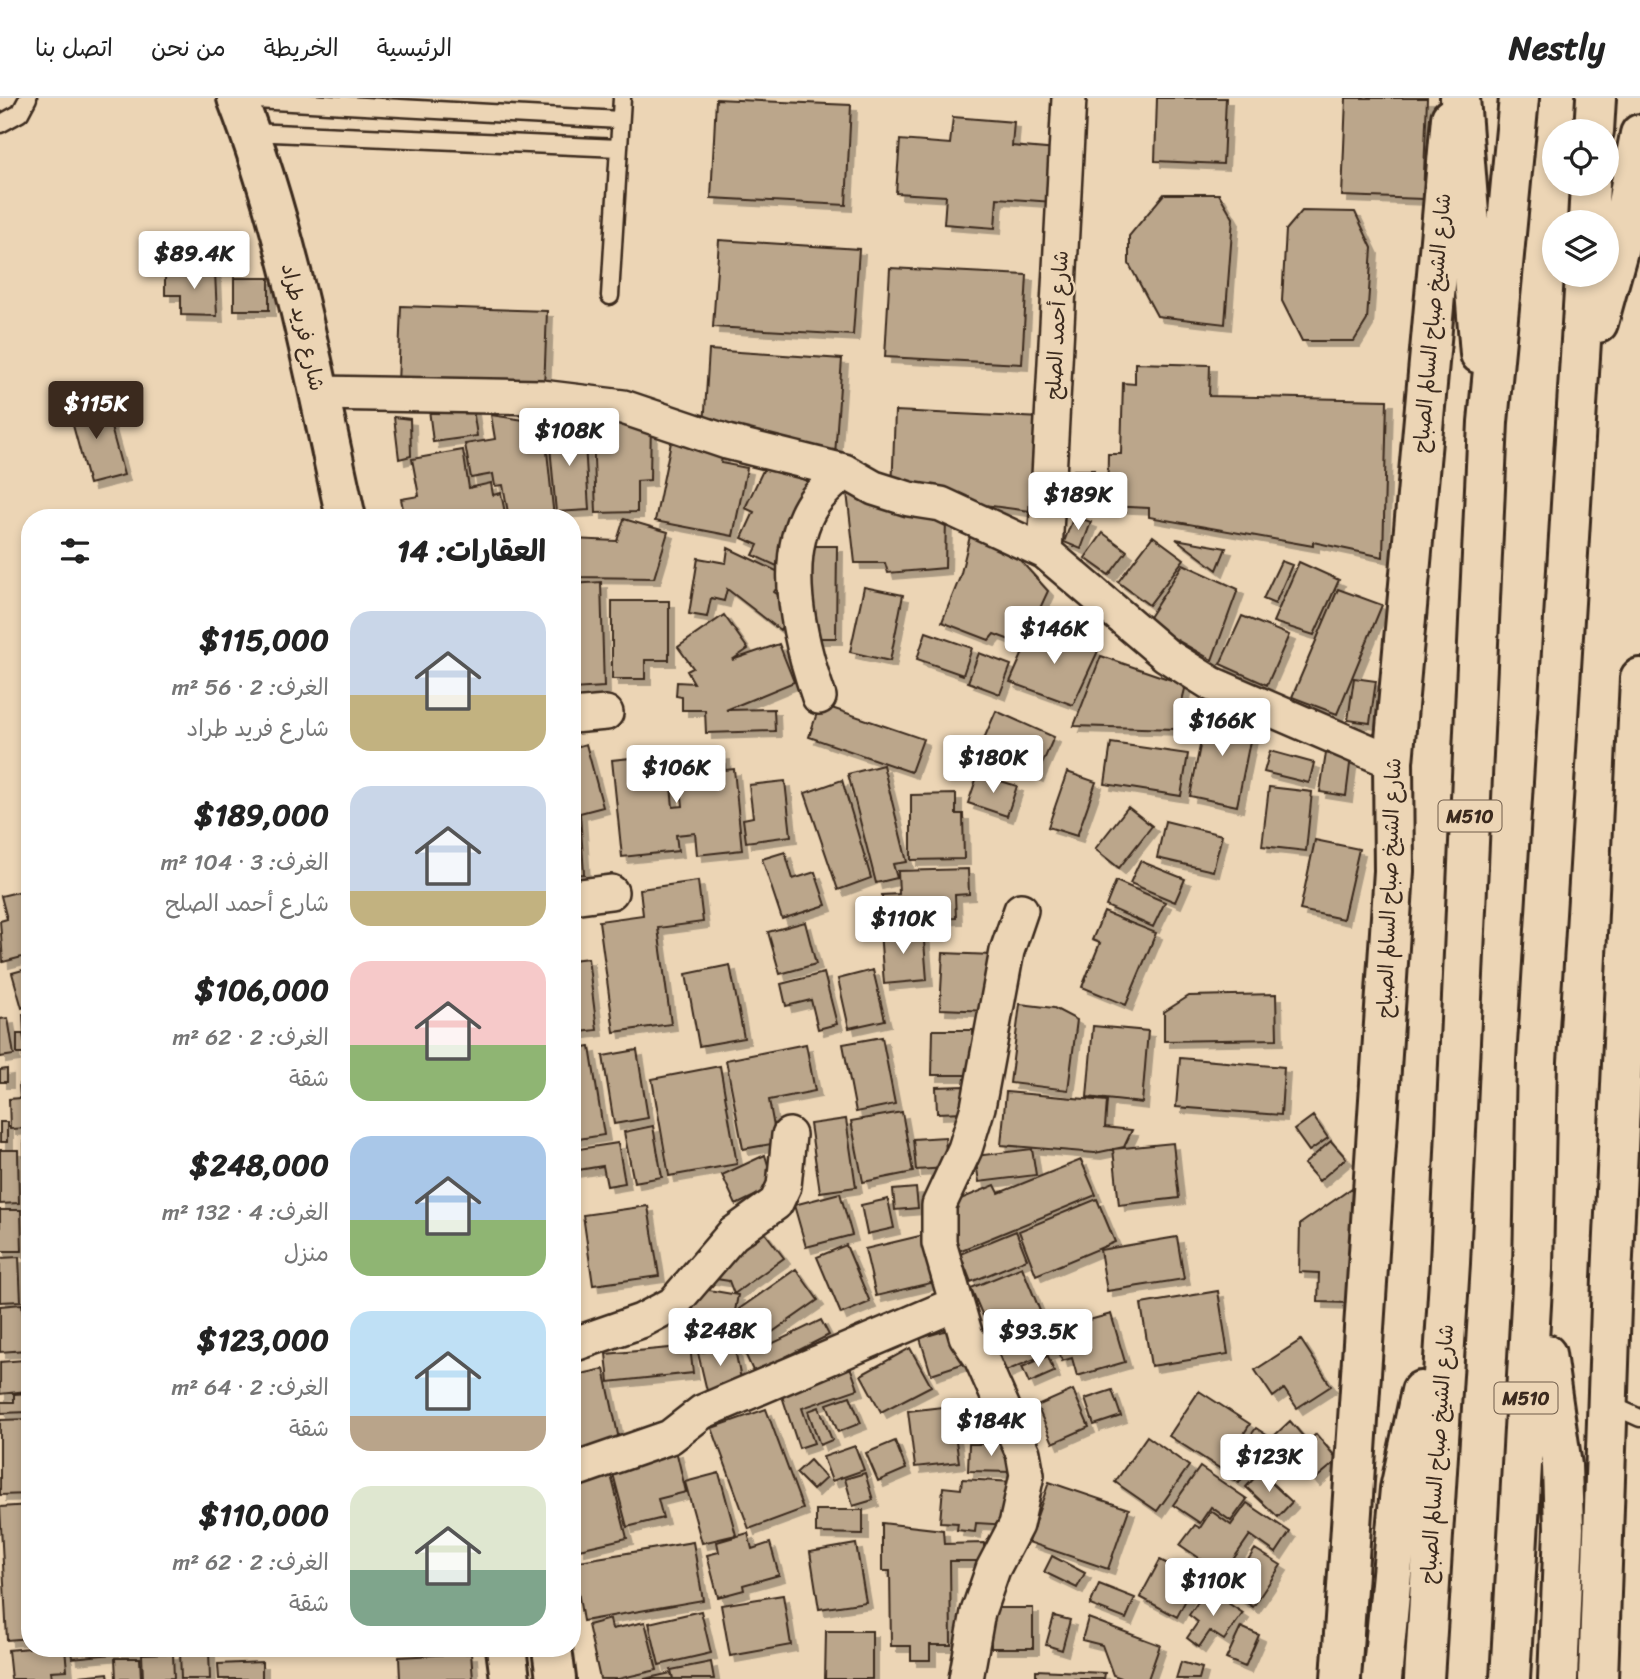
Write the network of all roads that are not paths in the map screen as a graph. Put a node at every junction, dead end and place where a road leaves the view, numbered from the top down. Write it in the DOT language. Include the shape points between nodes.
graph roads {
  1 [pos="28,98"];
  2 [pos="622,98"];
  3 [pos="1069,98"];
  4 [pos="1452,98"];
  5 [pos="1460,98"];
  6 [pos="1519,98"];
  7 [pos="1596,98"];
  8 [pos="242,109"];
  9 [pos="1595,119"];
  10 [pos="620,120"];
  11 [pos="0,124"];
  12 [pos="1640,134"];
  13 [pos="619,148"];
  14 [pos="1584,287"];
  15 [pos="610,296"];
  16 [pos="1578,382"];
  17 [pos="318,393"];
  18 [pos="1488,422"];
  19 [pos="845,471"];
  20 [pos="344,509"];
  21 [pos="1045,552"];
  22 [pos="1640,678"];
  23 [pos="819,697"];
  24 [pos="606,713"];
  25 [pos="581,715"];
  26 [pos="1393,762"];
  27 [pos="611,892"];
  28 [pos="581,896"];
  29 [pos="1021,910"];
  30 [pos="789,1135"];
  31 [pos="1450,1263"];
  32 [pos="1533,1269"];
  33 [pos="956,1304"];
  34 [pos="581,1342"];
  35 [pos="1624,1411"];
  36 [pos="581,1468"];
  37 [pos="507,1657"];
  38 [pos="553,1657"];
  39 [pos="510,1679"];
  40 [pos="556,1679"];
  41 [pos="966,1679"];
  42 [pos="1341,1679"];
  43 [pos="1382,1679"];
  44 [pos="1424,1679"];
  45 [pos="1510,1679"];
  46 [pos="1558,1679"];
  47 [pos="1598,1679"];
  1 -- 11 [label="lane" via="20,113"];
  2 -- 10 [label="lane"];
  3 -- 21 [label="street, شارع أحمد الصلح"];
  4 -- 26 [label="main road, شارع الشيخ صباح السالم الصباح"];
  5 -- 18 [label="main road"];
  6 -- 18 [label="main road, شارع الشيخ صباح السالم الصباح / M510"];
  7 -- 9 [label="main road"];
  8 -- 10 [label="lane"];
  8 -- 13 [label="lane"];
  8 -- 17 [label="main road, شارع فريد طراد" via="296,289"];
  10 -- 13 [label="lane"];
  12 -- 16 [label="main road" via="1619,247"];
  13 -- 15 [label="lane"];
  14 -- 16 [label="main road, M510"];
  16 -- 32 [label="main road, M510" via="1537,1061"];
  17 -- 19 [label="street" via="541,397 623,407 727,442"];
  17 -- 20 [label="main road, شارع فريد طراد"];
  18 -- 31 [label="main road, شارع الشيخ صباح السالم الصباح / M510"];
  19 -- 21 [label="street" via="874,488 941,504"];
  19 -- 23 [label="street" via="814,502 803,526 797,558 798,624"];
  21 -- 26 [label="street" via="1166,655 1212,684"];
  22 -- 35 [label="main road" via="1612,1278"];
  24 -- 25 [label="street"];
  26 -- 42 [label="main road, شارع الشيخ صباح السالم الصباح" via="1394,870"];
  27 -- 28 [label="street"];
  29 -- 33 [label="street" via="1007,951 978,1107 939,1205 939,1243"];
  30 -- 34 [label="street" via="783,1186 776,1203 733,1234 673,1304 642,1321"];
  31 -- 43 [label="main road" via="1400,1489"];
  31 -- 44 [label="main road, شارع الشيخ صباح السالم الصباح / M510"];
  32 -- 45 [label="main road, M510"];
  32 -- 46 [label="main road" via="1562,1466"];
  33 -- 36 [label="street" via="702,1412 670,1437"];
  33 -- 41 [label="street" via="966,1336 981,1358 1023,1453 1027,1475 1016,1525 978,1612"];
  35 -- 47 [label="main road"];
  37 -- 39 [label="main road"];
  38 -- 40 [label="main road"];
}
